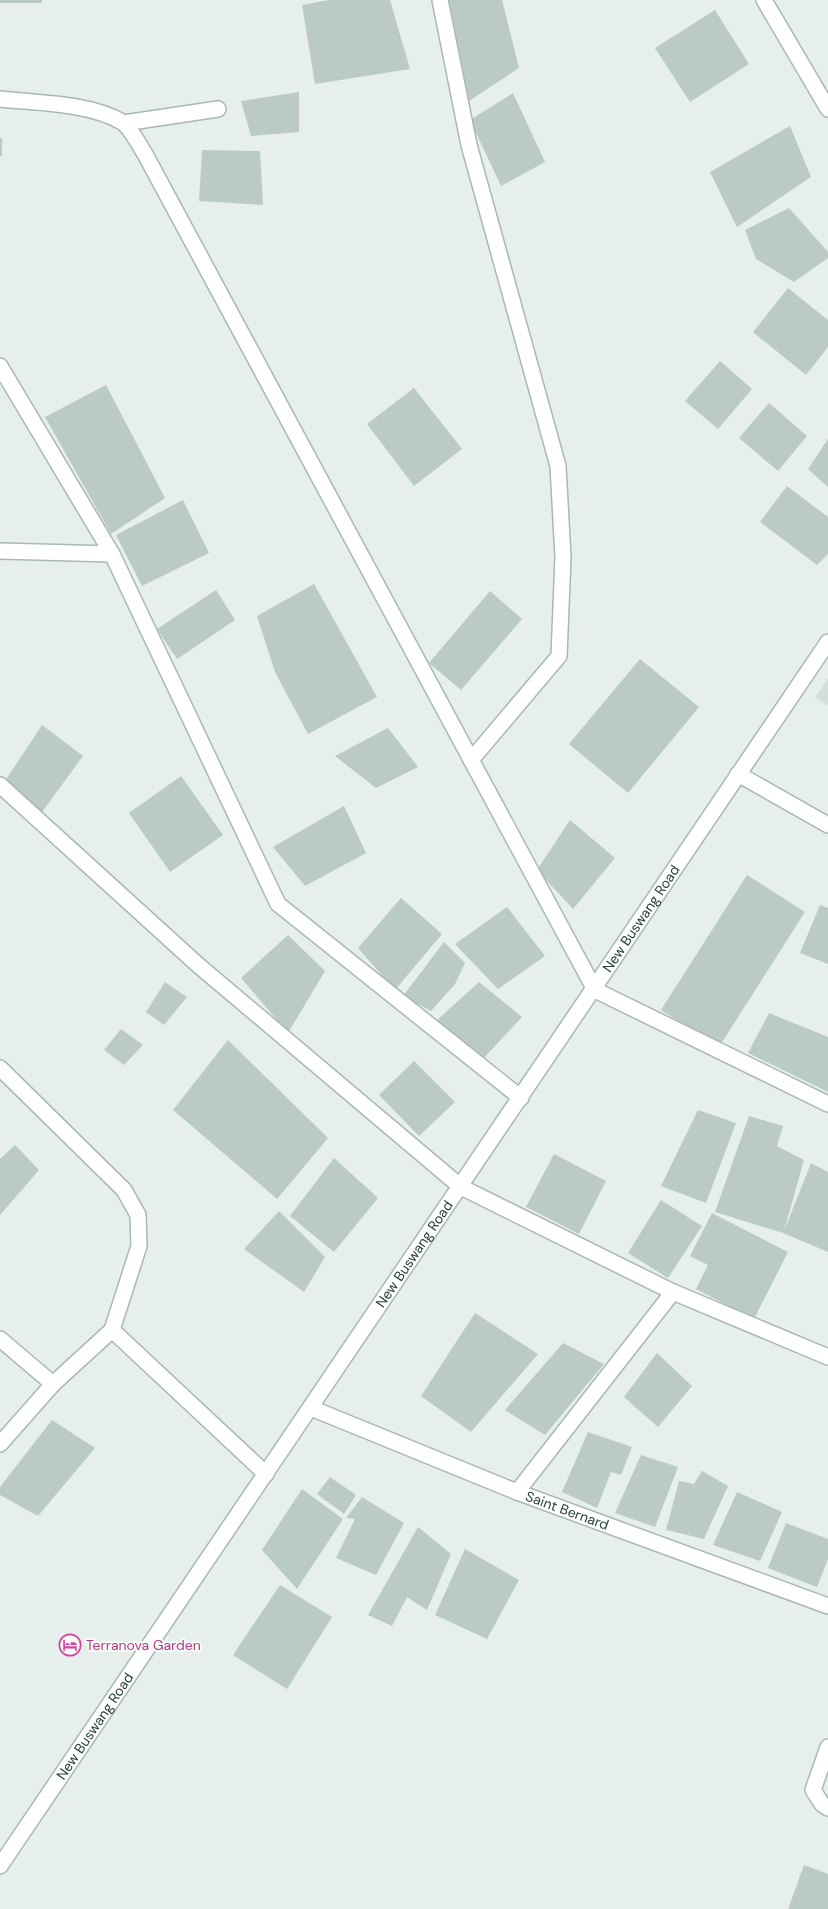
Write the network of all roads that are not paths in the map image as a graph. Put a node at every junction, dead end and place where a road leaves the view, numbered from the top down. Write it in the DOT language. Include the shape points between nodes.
graph roads {
  1 [pos="440,0"];
  2 [pos="764,0"];
  3 [pos="0,99"];
  4 [pos="218,109"];
  5 [pos="828,110"];
  6 [pos="124,123"];
  7 [pos="0,366"];
  8 [pos="0,551"];
  9 [pos="112,554"];
  10 [pos="828,642"];
  11 [pos="471,760"];
  12 [pos="738,774"];
  13 [pos="0,785"];
  14 [pos="828,826"];
  15 [pos="595,990"];
  16 [pos="0,1068"];
  17 [pos="521,1098"];
  18 [pos="828,1104"];
  19 [pos="461,1187"];
  20 [pos="673,1292"];
  21 [pos="112,1330"];
  22 [pos="0,1339"];
  23 [pos="828,1357"];
  24 [pos="53,1384"];
  25 [pos="311,1408"];
  26 [pos="0,1444"];
  27 [pos="266,1474"];
  28 [pos="517,1492"];
  29 [pos="828,1606"];
  30 [pos="828,1747"];
  31 [pos="828,1808"];
  32 [pos="0,1866"];
  1 -- 11 [label="street" via="469,145 558,466 563,557 559,656"];
  2 -- 5 [label="street"];
  3 -- 6 [label="street" via="96,112"];
  4 -- 6 [label="street"];
  6 -- 11 [label="street" via="145,154"];
  7 -- 9 [label="street"];
  8 -- 9 [label="street"];
  9 -- 17 [label="street" via="278,904"];
  10 -- 12 [label="street, New Buswang Road"];
  11 -- 15 [label="street"];
  12 -- 14 [label="street"];
  12 -- 15 [label="street, New Buswang Road"];
  13 -- 19 [label="street" via="198,965"];
  15 -- 17 [label="street, New Buswang Road"];
  15 -- 18 [label="street"];
  16 -- 21 [label="street" via="124,1190 138,1215 138,1246"];
  17 -- 19 [label="street, New Buswang Road"];
  19 -- 20 [label="street"];
  19 -- 25 [label="street, New Buswang Road"];
  20 -- 23 [label="street"];
  20 -- 28 [label="street"];
  21 -- 24 [label="street"];
  21 -- 27 [label="street"];
  22 -- 24 [label="street"];
  24 -- 26 [label="street"];
  25 -- 27 [label="street, New Buswang Road"];
  25 -- 28 [label="street, Saint Bernard"];
  27 -- 32 [label="street, New Buswang Road"];
  28 -- 29 [label="street, Saint Bernard"];
  30 -- 31 [label="street" via="814,1790"];
}
